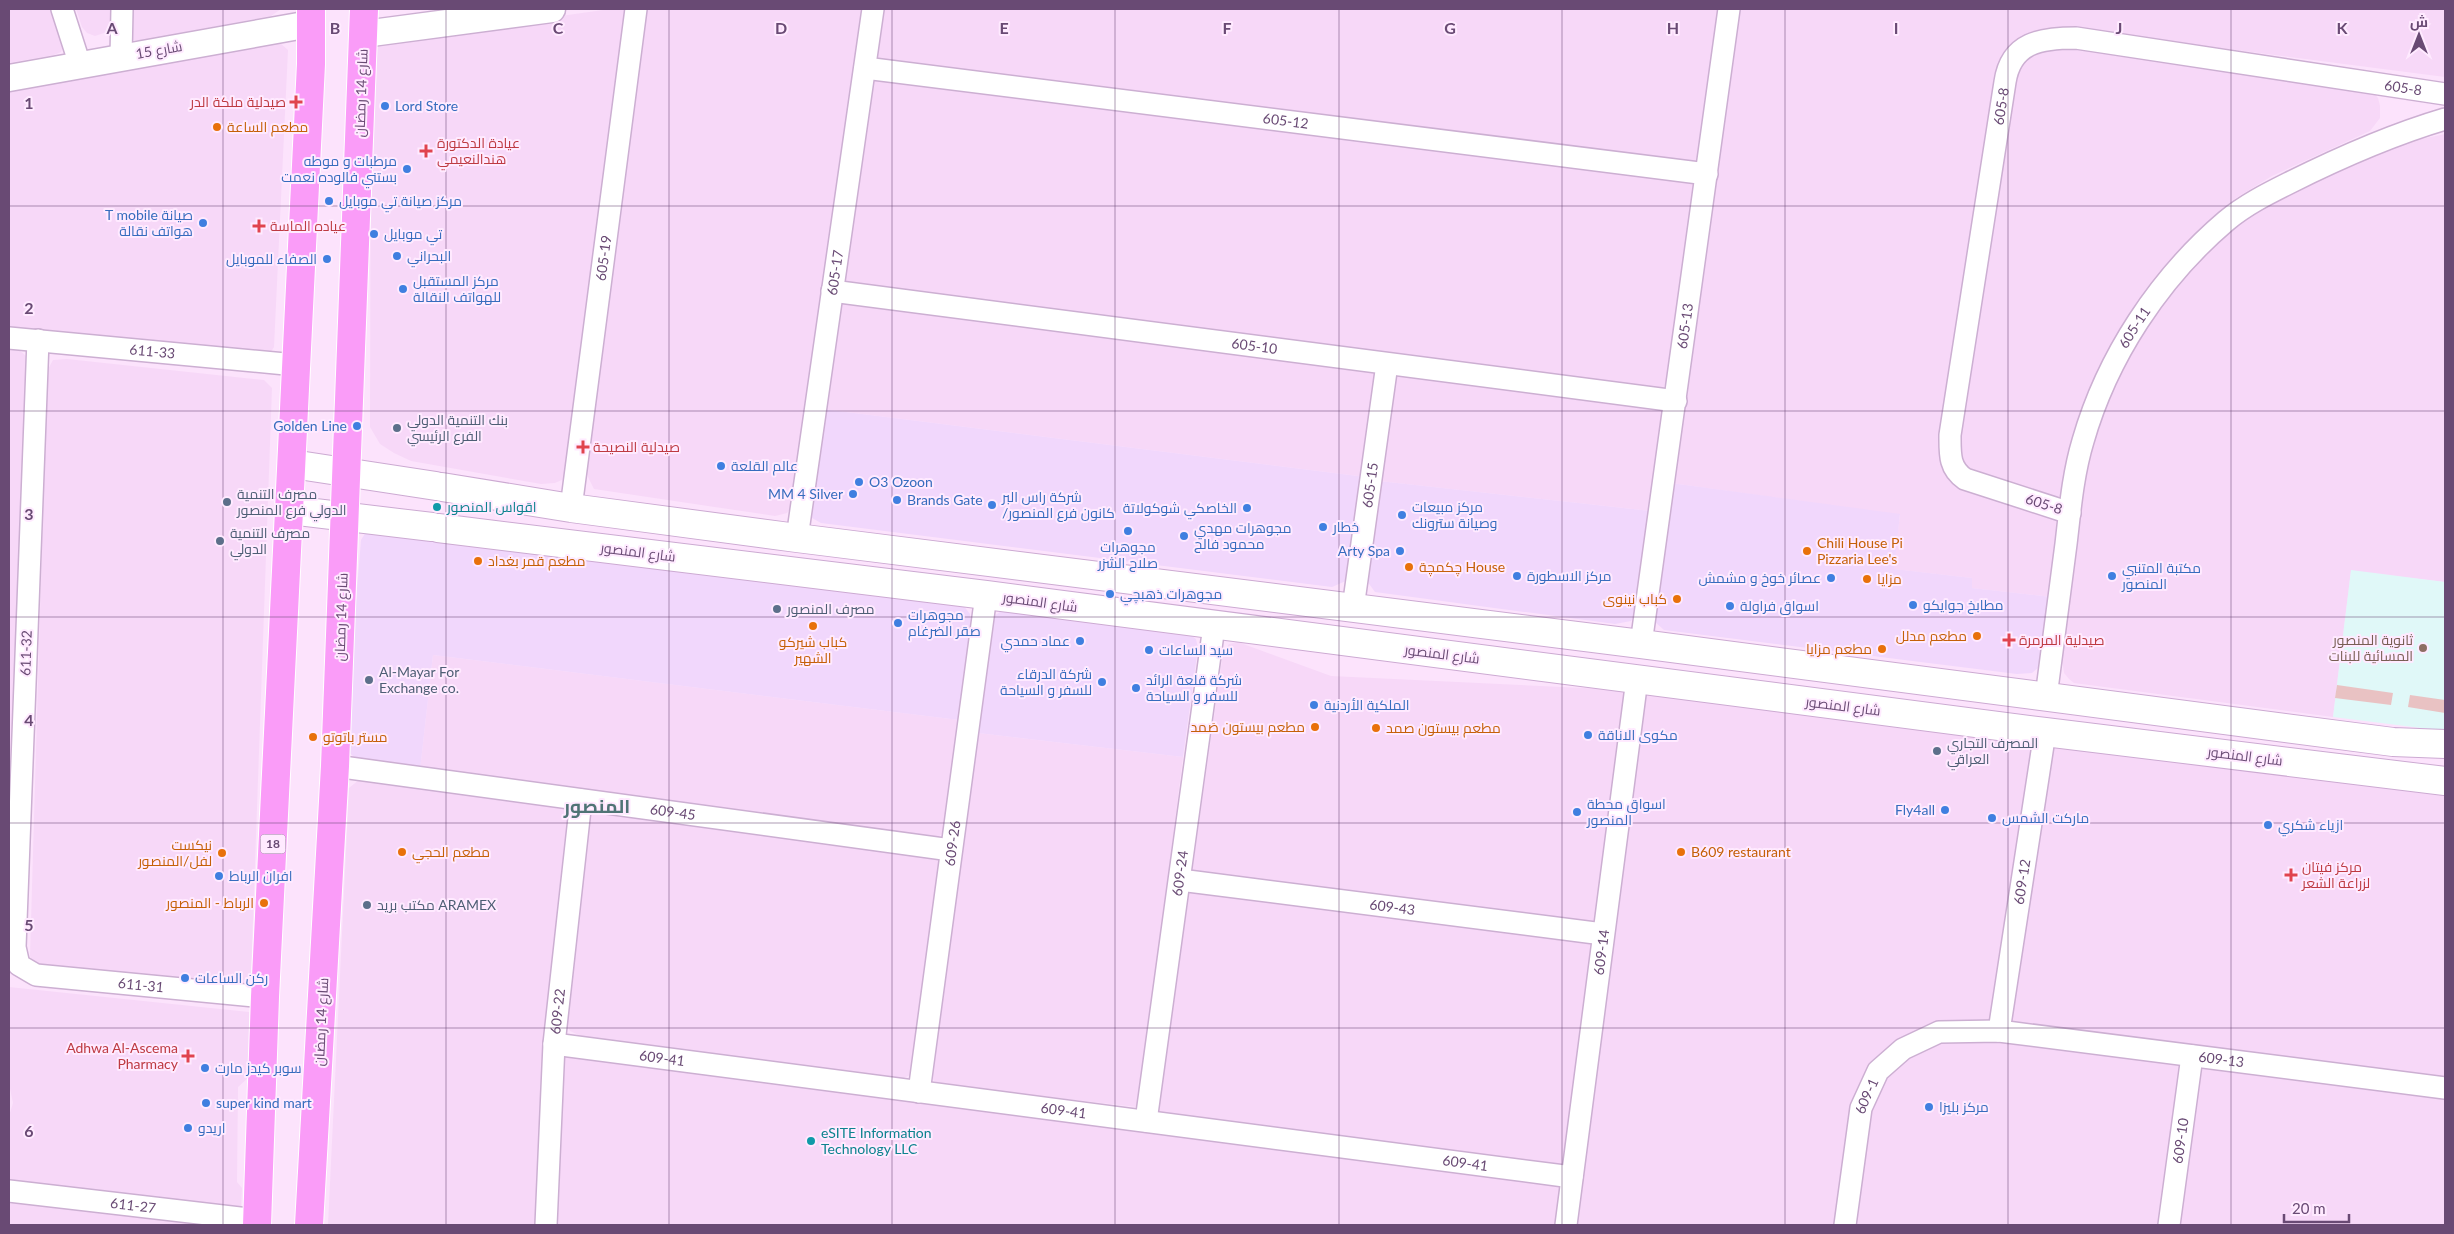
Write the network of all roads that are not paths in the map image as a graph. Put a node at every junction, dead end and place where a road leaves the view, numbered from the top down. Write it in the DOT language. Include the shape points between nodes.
graph roads {
  1 [pos="62,9"];
  2 [pos="122,9"];
  3 [pos="492,9"];
  4 [pos="552,9"];
  5 [pos="636,9"];
  6 [pos="873,9"];
  7 [pos="1729,9"];
  8 [pos="310,16"];
  9 [pos="364,23"];
  10 [pos="121,57"];
  11 [pos="80,65"];
  12 [pos="864,68"];
  13 [pos="9,78"];
  14 [pos="2445,94"];
  15 [pos="2445,119"];
  16 [pos="1708,174"];
  17 [pos="832,291"];
  18 [pos="9,338"];
  19 [pos="38,340"];
  20 [pos="1387,364"];
  21 [pos="296,365"];
  22 [pos="1676,401"];
  23 [pos="292,464"];
  24 [pos="346,470"];
  25 [pos="571,508"];
  26 [pos="290,510"];
  27 [pos="2070,513"];
  28 [pos="344,517"];
  29 [pos="797,538"];
  30 [pos="986,595"];
  31 [pos="1353,608"];
  32 [pos="1214,626"];
  33 [pos="1641,644"];
  34 [pos="1637,679"];
  35 [pos="2046,697"];
  36 [pos="2045,732"];
  37 [pos="2445,744"];
  38 [pos="335,766"];
  39 [pos="2445,781"];
  40 [pos="581,800"];
  41 [pos="950,850"];
  42 [pos="1180,880"];
  43 [pos="1603,934"];
  44 [pos="19,965"];
  45 [pos="265,997"];
  46 [pos="1999,1031"];
  47 [pos="554,1044"];
  48 [pos="2192,1056"];
  49 [pos="2445,1088"];
  50 [pos="919,1092"];
  51 [pos="1146,1121"];
  52 [pos="1572,1177"];
  53 [pos="9,1191"];
  54 [pos="257,1223"];
  55 [pos="309,1225"];
  56 [pos="546,1225"];
  57 [pos="1566,1225"];
  58 [pos="1845,1225"];
  59 [pos="2169,1225"];
  1 -- 11 [label="street"];
  2 -- 10 [label="street"];
  3 -- 9 [label="street"];
  4 -- 9 [label="street"];
  5 -- 25 [label="street, 605-19"];
  6 -- 12 [label="street, 605-17"];
  7 -- 16 [label="street, 605-13"];
  8 -- 10 [label="street, شارع 15"];
  8 -- 21 [label="main road, 18"];
  9 -- 24 [label="main road, شارع 14 رمضان"];
  10 -- 11 [label="street, شارع 15"];
  11 -- 13 [label="street, شارع 15"];
  12 -- 16 [label="street, 605-12"];
  12 -- 17 [label="street, 605-17"];
  14 -- 27 [label="street, 605-8" via="2076,38 2049,38 2029,44 2017,53 2005,82 1950,435 1952,464 1965,479"];
  15 -- 27 [label="street, 605-11" via="2405,131 2310,172 2254,201 2227,220 2202,244 2143,313 2124,346 2082,442"];
  16 -- 22 [label="street, 605-13"];
  17 -- 20 [label="street, 605-10"];
  17 -- 29 [label="street, 605-17"];
  18 -- 19 [label="street, 611-33"];
  19 -- 21 [label="street, 611-33"];
  19 -- 44 [label="street, 611-32" via="15,947"];
  20 -- 22 [label="street, 605-10"];
  20 -- 31 [label="street, 605-15"];
  21 -- 23 [label="main road, 18"];
  22 -- 33 [label="street, 605-13"];
  23 -- 24 [label="main road"];
  23 -- 26 [label="main road, 18"];
  24 -- 25 [label="main road"];
  24 -- 28 [label="main road, شارع 14 رمضان"];
  25 -- 29 [label="main road"];
  26 -- 28 [label="main road, شارع المنصور"];
  26 -- 45 [label="main road, 18"];
  27 -- 35 [label="street, 605-11"];
  28 -- 30 [label="main road, شارع المنصور"];
  28 -- 38 [label="main road, شارع 14 رمضان"];
  29 -- 31 [label="main road"];
  30 -- 32 [label="main road, شارع المنصور"];
  30 -- 41 [label="street, 609-26"];
  31 -- 33 [label="main road"];
  32 -- 34 [label="main road, شارع المنصور"];
  32 -- 42 [label="street, 609-24"];
  33 -- 35 [label="main road"];
  34 -- 36 [label="main road, شارع المنصور"];
  34 -- 43 [label="street, 609-14"];
  35 -- 37 [label="main road" via="2393,742"];
  36 -- 39 [label="main road, شارع المنصور"];
  36 -- 46 [label="street, 609-12"];
  38 -- 40 [label="street, 609-45"];
  38 -- 55 [label="main road, شارع 14 رمضان"];
  40 -- 41 [label="street, 609-45"];
  40 -- 47 [label="street, 609-22"];
  41 -- 50 [label="street, 609-26"];
  42 -- 43 [label="street, 609-43"];
  42 -- 51 [label="street, 609-24"];
  43 -- 52 [label="street, 609-14"];
  44 -- 45 [label="street, 611-31" via="36,975"];
  45 -- 54 [label="main road, 18"];
  46 -- 48 [label="street, 609-13"];
  46 -- 58 [label="street, 609-1" via="1939,1032 1903,1049 1878,1071 1861,1108"];
  47 -- 50 [label="street, 609-41"];
  47 -- 56 [label="street, 609-22"];
  48 -- 49 [label="street, 609-13"];
  48 -- 59 [label="street, 609-10"];
  50 -- 51 [label="street, 609-41"];
  51 -- 52 [label="street, 609-41"];
  52 -- 57 [label="street, 609-14"];
  53 -- 54 [label="street, 611-27"];
}
